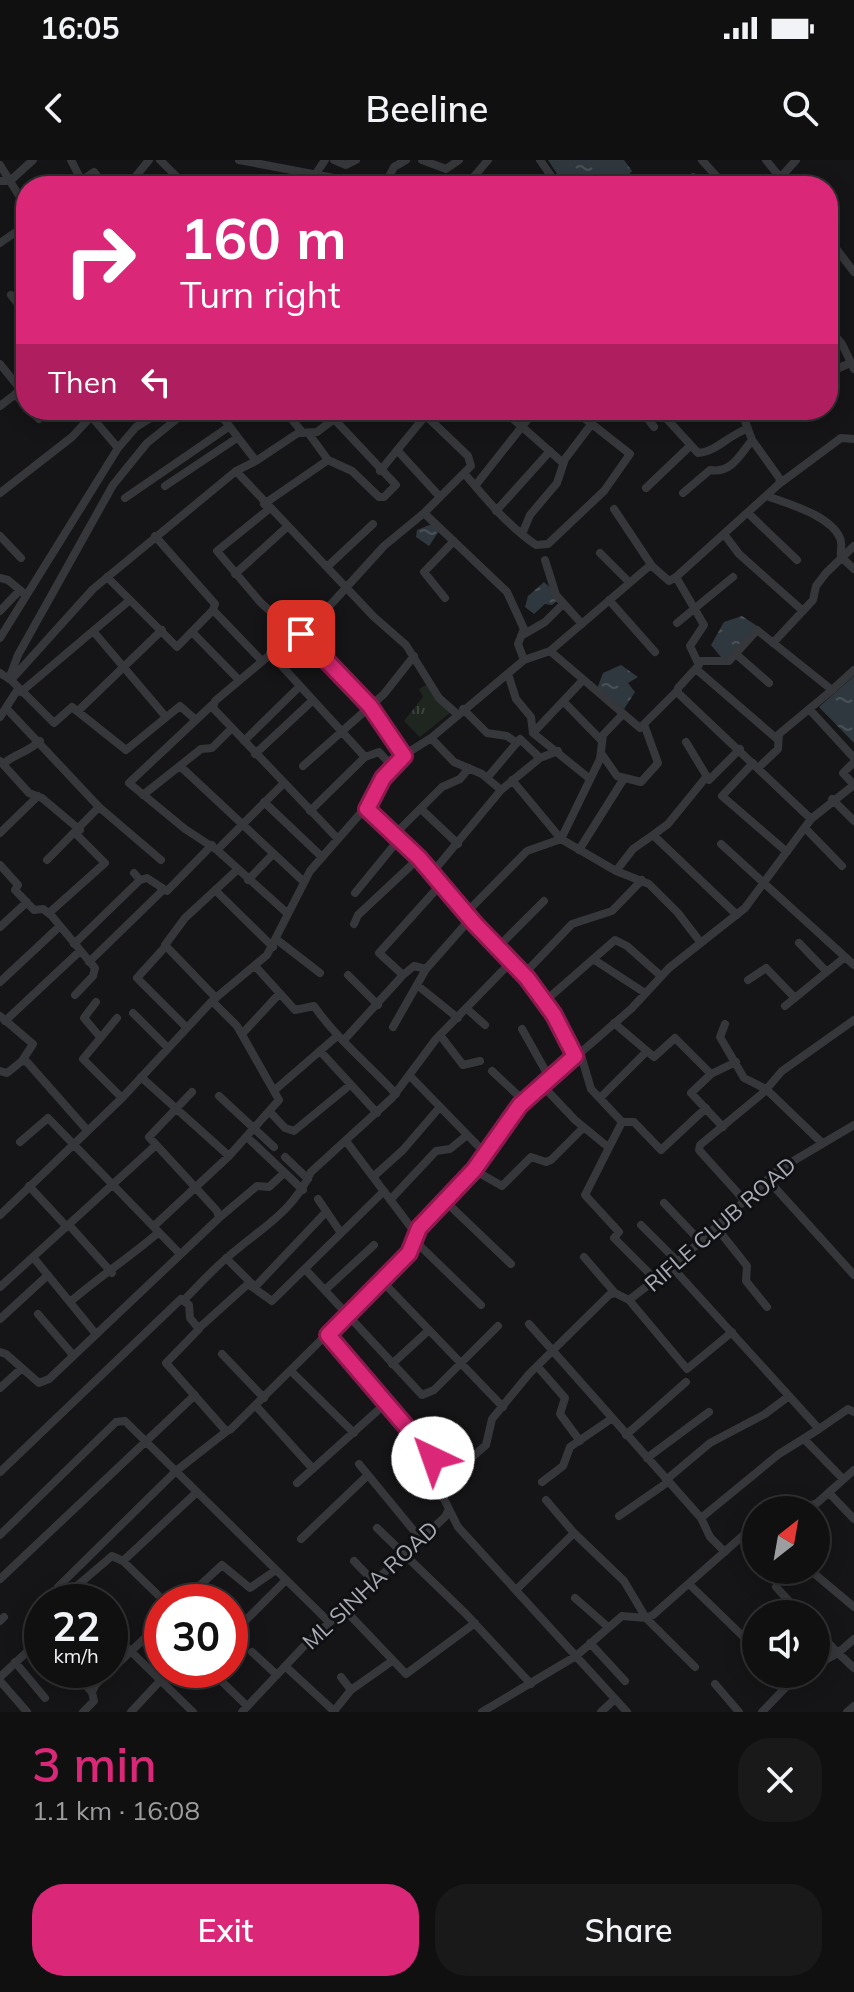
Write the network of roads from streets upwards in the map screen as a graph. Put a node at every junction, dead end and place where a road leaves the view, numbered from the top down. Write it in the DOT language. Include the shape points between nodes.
graph roads {
  1 [pos="33,160"];
  2 [pos="149,160"];
  3 [pos="160,160"];
  4 [pos="239,160"];
  5 [pos="293,160"];
  6 [pos="325,160"];
  7 [pos="334,160"];
  8 [pos="356,160"];
  9 [pos="406,160"];
  10 [pos="422,160"];
  11 [pos="459,160"];
  12 [pos="488,160"];
  13 [pos="702,160"];
  14 [pos="766,160"];
  15 [pos="796,160"];
  16 [pos="392,163"];
  17 [pos="438,164"];
  18 [pos="0,165"];
  19 [pos="286,169"];
  20 [pos="315,175"];
  21 [pos="136,176"];
  22 [pos="176,176"];
  23 [pos="321,176"];
  24 [pos="474,176"];
  25 [pos="716,176"];
  26 [pos="778,176"];
  27 [pos="782,176"];
  28 [pos="6,179"];
  29 [pos="838,251"];
  30 [pos="854,272"];
  31 [pos="11,295"];
  32 [pos="16,301"];
  33 [pos="838,339"];
  34 [pos="0,364"];
  35 [pos="852,366"];
  36 [pos="16,384"];
  37 [pos="16,394"];
  38 [pos="0,406"];
  39 [pos="88,420"];
  40 [pos="99,420"];
  41 [pos="147,420"];
  42 [pos="176,420"];
  43 [pos="223,420"];
  44 [pos="294,420"];
  45 [pos="335,420"];
  46 [pos="418,420"];
  47 [pos="430,420"];
  48 [pos="515,420"];
  49 [pos="526,420"];
  50 [pos="584,420"];
  51 [pos="649,420"];
  52 [pos="668,420"];
  53 [pos="747,420"];
  54 [pos="521,425"];
  55 [pos="590,426"];
  56 [pos="654,427"];
  57 [pos="227,428"];
  58 [pos="747,429"];
  59 [pos="306,433"];
  60 [pos="237,438"];
  61 [pos="854,439"];
  62 [pos="752,440"];
  63 [pos="689,447"];
  64 [pos="118,448"];
  65 [pos="397,450"];
  66 [pos="550,451"];
  67 [pos="328,460"];
  68 [pos="256,461"];
  69 [pos="563,463"];
  70 [pos="236,471"];
  71 [pos="380,471"];
  72 [pos="464,473"];
  73 [pos="779,484"];
  74 [pos="165,486"];
  75 [pos="475,486"];
  76 [pos="646,488"];
  77 [pos="0,493"];
  78 [pos="683,493"];
  79 [pos="767,496"];
  80 [pos="440,497"];
  81 [pos="125,498"];
  82 [pos="266,506"];
  83 [pos="614,509"];
  84 [pos="496,511"];
  85 [pos="424,513"];
  86 [pos="748,513"];
  87 [pos="373,524"];
  88 [pos="288,526"];
  89 [pos="522,534"];
  90 [pos="724,534"];
  91 [pos="0,536"];
  92 [pos="155,536"];
  93 [pos="454,541"];
  94 [pos="854,546"];
  95 [pos="600,553"];
  96 [pos="841,557"];
  97 [pos="21,558"];
  98 [pos="545,560"];
  99 [pos="797,560"];
  100 [pos="328,566"];
  101 [pos="652,566"];
  102 [pos="854,569"];
  103 [pos="235,574"];
  104 [pos="107,577"];
  105 [pos="676,577"];
  106 [pos="733,577"];
  107 [pos="0,578"];
  108 [pos="629,582"];
  109 [pos="346,586"];
  110 [pos="23,593"];
  111 [pos="445,598"];
  112 [pos="130,600"];
  113 [pos="609,600"];
  114 [pos="563,604"];
  115 [pos="694,608"];
  116 [pos="213,610"];
  117 [pos="0,611"];
  118 [pos="803,611"];
  119 [pos="677,623"];
  120 [pos="582,624"];
  121 [pos="162,630"];
  122 [pos="93,631"];
  123 [pos="192,632"];
  124 [pos="299,634"];
  125 [pos="521,636"];
  126 [pos="0,638"];
  127 [pos="773,643"];
  128 [pos="550,651"];
  129 [pos="655,652"];
  130 [pos="270,653"];
  131 [pos="737,655"];
  132 [pos="414,656"];
  133 [pos="261,660"];
  134 [pos="524,660"];
  135 [pos="697,665"];
  136 [pos="123,670"];
  137 [pos="854,670"];
  138 [pos="508,674"];
  139 [pos="6,677"];
  140 [pos="238,679"];
  141 [pos="583,680"];
  142 [pos="769,683"];
  143 [pos="300,686"];
  144 [pos="20,690"];
  145 [pos="832,690"];
  146 [pos="677,691"];
  147 [pos="313,700"];
  148 [pos="563,701"];
  149 [pos="212,705"];
  150 [pos="370,706"];
  151 [pos="6,708"];
  152 [pos="810,710"];
  153 [pos="78,711"];
  154 [pos="460,711"];
  155 [pos="622,715"];
  156 [pos="0,717"];
  157 [pos="166,717"];
  158 [pos="196,720"];
  159 [pos="645,727"];
  160 [pos="232,728"];
  161 [pos="340,730"];
  162 [pos="533,733"];
  163 [pos="431,738"];
  164 [pos="776,738"];
  165 [pos="601,740"];
  166 [pos="40,741"];
  167 [pos="244,741"];
  168 [pos="686,742"];
  169 [pos="517,743"];
  170 [pos="740,749"];
  171 [pos="558,751"];
  172 [pos="601,752"];
  173 [pos="255,754"];
  174 [pos="404,756"];
  175 [pos="365,757"];
  176 [pos="540,758"];
  177 [pos="854,760"];
  178 [pos="2,763"];
  179 [pos="756,765"];
  180 [pos="180,766"];
  181 [pos="303,766"];
  182 [pos="392,766"];
  183 [pos="469,768"];
  184 [pos="707,776"];
  185 [pos="487,778"];
  186 [pos="590,779"];
  187 [pos="512,780"];
  188 [pos="623,780"];
  189 [pos="283,784"];
  190 [pos="854,785"];
  191 [pos="501,790"];
  192 [pos="143,795"];
  193 [pos="38,796"];
  194 [pos="832,799"];
  195 [pos="264,802"];
  196 [pos="99,807"];
  197 [pos="366,807"];
  198 [pos="421,809"];
  199 [pos="310,811"];
  200 [pos="811,819"];
  201 [pos="854,821"];
  202 [pos="240,825"];
  203 [pos="805,828"];
  204 [pos="78,832"];
  205 [pos="0,833"];
  206 [pos="653,835"];
  207 [pos="397,836"];
  208 [pos="338,839"];
  209 [pos="561,839"];
  210 [pos="458,844"];
  211 [pos="721,844"];
  212 [pos="214,847"];
  213 [pos="579,850"];
  214 [pos="787,852"];
  215 [pos="273,854"];
  216 [pos="322,857"];
  217 [pos="419,858"];
  218 [pos="47,860"];
  219 [pos="161,860"];
  220 [pos="0,865"];
  221 [pos="842,866"];
  222 [pos="237,870"];
  223 [pos="616,871"];
  224 [pos="432,873"];
  225 [pos="248,880"];
  226 [pos="642,880"];
  227 [pos="304,882"];
  228 [pos="766,882"];
  229 [pos="442,883"];
  230 [pos="215,890"];
  231 [pos="162,891"];
  232 [pos="355,893"];
  233 [pos="544,901"];
  234 [pos="27,902"];
  235 [pos="49,913"];
  236 [pos="287,913"];
  237 [pos="470,915"];
  238 [pos="737,915"];
  239 [pos="354,924"];
  240 [pos="60,926"];
  241 [pos="0,927"];
  242 [pos="274,943"];
  243 [pos="701,943"];
  244 [pos="799,943"];
  245 [pos="77,947"];
  246 [pos="165,947"];
  247 [pos="498,947"];
  248 [pos="845,957"];
  249 [pos="593,959"];
  250 [pos="512,961"];
  251 [pos="89,962"];
  252 [pos="854,965"];
  253 [pos="255,966"];
  254 [pos="426,969"];
  255 [pos="826,971"];
  256 [pos="320,973"];
  257 [pos="524,974"];
  258 [pos="348,975"];
  259 [pos="403,975"];
  260 [pos="661,976"];
  261 [pos="748,980"];
  262 [pos="0,982"];
  263 [pos="417,985"];
  264 [pos="645,993"];
  265 [pos="279,994"];
  266 [pos="75,995"];
  267 [pos="795,998"];
  268 [pos="214,1000"];
  269 [pos="96,1002"];
  270 [pos="544,1002"];
  271 [pos="378,1005"];
  272 [pos="785,1006"];
  273 [pos="466,1008"];
  274 [pos="133,1013"];
  275 [pos="2,1018"];
  276 [pos="117,1018"];
  277 [pos="458,1018"];
  278 [pos="854,1020"];
  279 [pos="614,1023"];
  280 [pos="725,1024"];
  281 [pos="485,1025"];
  282 [pos="393,1027"];
  283 [pos="187,1028"];
  284 [pos="522,1029"];
  285 [pos="242,1034"];
  286 [pos="440,1035"];
  287 [pos="100,1037"];
  288 [pos="340,1038"];
  289 [pos="168,1048"];
  290 [pos="320,1051"];
  291 [pos="647,1051"];
  292 [pos="578,1054"];
  293 [pos="22,1061"];
  294 [pos="480,1061"];
  295 [pos="736,1062"];
  296 [pos="0,1071"];
  297 [pos="492,1071"];
  298 [pos="711,1074"];
  299 [pos="141,1077"];
  300 [pos="411,1077"];
  301 [pos="549,1077"];
  302 [pos="541,1084"];
  303 [pos="350,1085"];
  304 [pos="276,1089"];
  305 [pos="766,1089"];
  306 [pos="192,1092"];
  307 [pos="396,1094"];
  308 [pos="219,1096"];
  309 [pos="122,1098"];
  310 [pos="600,1098"];
  311 [pos="524,1101"];
  312 [pos="439,1108"];
  313 [pos="706,1108"];
  314 [pos="176,1109"];
  315 [pos="270,1112"];
  316 [pos="377,1113"];
  317 [pos="622,1122"];
  318 [pos="854,1125"];
  319 [pos="723,1127"];
  320 [pos="255,1128"];
  321 [pos="583,1128"];
  322 [pos="87,1130"];
  323 [pos="466,1136"];
  324 [pos="247,1137"];
  325 [pos="346,1141"];
  326 [pos="20,1142"];
  327 [pos="75,1142"];
  328 [pos="821,1142"];
  329 [pos="156,1145"];
  330 [pos="274,1147"];
  331 [pos="608,1147"];
  332 [pos="483,1151"];
  333 [pos="229,1156"];
  334 [pos="285,1157"];
  335 [pos="474,1170"];
  336 [pos="284,1173"];
  337 [pos="373,1177"];
  338 [pos="308,1179"];
  339 [pos="768,1180"];
  340 [pos="113,1183"];
  341 [pos="29,1186"];
  342 [pos="196,1187"];
  343 [pos="303,1190"];
  344 [pos="384,1191"];
  345 [pos="318,1199"];
  346 [pos="390,1200"];
  347 [pos="445,1201"];
  348 [pos="745,1201"];
  349 [pos="664,1203"];
  350 [pos="325,1213"];
  351 [pos="0,1215"];
  352 [pos="219,1218"];
  353 [pos="641,1225"];
  354 [pos="68,1226"];
  355 [pos="716,1227"];
  356 [pos="157,1229"];
  357 [pos="341,1233"];
  358 [pos="415,1237"];
  359 [pos="700,1241"];
  360 [pos="374,1245"];
  361 [pos="180,1254"];
  362 [pos="33,1257"];
  363 [pos="584,1257"];
  364 [pos="226,1258"];
  365 [pos="511,1264"];
  366 [pos="675,1265"];
  367 [pos="305,1269"];
  368 [pos="112,1273"];
  369 [pos="48,1275"];
  370 [pos="854,1275"];
  371 [pos="381,1280"];
  372 [pos="656,1280"];
  373 [pos="2,1283"];
  374 [pos="253,1286"];
  375 [pos="325,1290"];
  376 [pos="615,1293"];
  377 [pos="184,1300"];
  378 [pos="629,1300"];
  379 [pos="70,1302"];
  380 [pos="481,1305"];
  381 [pos="767,1307"];
  382 [pos="38,1314"];
  383 [pos="349,1314"];
  384 [pos="0,1319"];
  385 [pos="529,1324"];
  386 [pos="498,1326"];
  387 [pos="199,1328"];
  388 [pos="429,1330"];
  389 [pos="732,1332"];
  390 [pos="95,1333"];
  391 [pos="328,1335"];
  392 [pos="553,1351"];
  393 [pos="0,1352"];
  394 [pos="222,1354"];
  395 [pos="73,1355"];
  396 [pos="464,1363"];
  397 [pos="392,1364"];
  398 [pos="537,1366"];
  399 [pos="22,1368"];
  400 [pos="292,1372"];
  401 [pos="686,1382"];
  402 [pos="0,1388"];
  403 [pos="195,1395"];
  404 [pos="789,1396"];
  405 [pos="264,1398"];
  406 [pos="385,1404"];
  407 [pos="256,1406"];
  408 [pos="503,1407"];
  409 [pos="709,1412"];
  410 [pos="854,1412"];
  411 [pos="611,1419"];
  412 [pos="819,1429"];
  413 [pos="227,1431"];
  414 [pos="354,1433"];
  415 [pos="626,1435"];
  416 [pos="146,1440"];
  417 [pos="805,1440"];
  418 [pos="580,1441"];
  419 [pos="647,1458"];
  420 [pos="359,1464"];
  421 [pos="313,1469"];
  422 [pos="854,1470"];
  423 [pos="176,1471"];
  424 [pos="0,1472"];
  425 [pos="368,1475"];
  426 [pos="449,1475"];
  427 [pos="843,1479"];
  428 [pos="667,1481"];
  429 [pos="542,1482"];
  430 [pos="297,1483"];
  431 [pos="197,1492"];
  432 [pos="829,1493"];
  433 [pos="824,1496"];
  434 [pos="546,1500"];
  435 [pos="449,1509"];
  436 [pos="619,1516"];
  437 [pos="701,1518"];
  438 [pos="854,1519"];
  439 [pos="377,1528"];
  440 [pos="574,1533"];
  441 [pos="0,1535"];
  442 [pos="419,1537"];
  443 [pos="742,1537"];
  444 [pos="301,1539"];
  445 [pos="725,1552"];
  446 [pos="403,1553"];
  447 [pos="123,1561"];
  448 [pos="354,1561"];
  449 [pos="276,1570"];
  450 [pos="0,1579"];
  451 [pos="286,1580"];
  452 [pos="373,1581"];
  453 [pos="61,1584"];
  454 [pos="78,1584"];
  455 [pos="147,1584"];
  456 [pos="201,1584"];
  457 [pos="245,1584"];
  458 [pos="689,1584"];
  459 [pos="827,1584"];
  460 [pos="248,1586"];
  461 [pos="776,1587"];
  462 [pos="517,1589"];
  463 [pos="575,1598"];
  464 [pos="788,1600"];
  465 [pos="854,1607"];
  466 [pos="344,1609"];
  467 [pos="248,1618"];
  468 [pos="646,1618"];
  469 [pos="329,1622"];
  470 [pos="475,1623"];
  471 [pos="608,1627"];
  472 [pos="742,1635"];
  473 [pos="144,1639"];
  474 [pos="854,1639"];
  475 [pos="590,1643"];
  476 [pos="830,1645"];
  477 [pos="252,1652"];
  478 [pos="130,1653"];
  479 [pos="838,1653"];
  480 [pos="24,1654"];
  481 [pos="576,1656"];
  482 [pos="830,1657"];
  483 [pos="392,1661"];
  484 [pos="15,1662"];
  485 [pos="285,1666"];
  486 [pos="144,1667"];
  487 [pos="695,1667"];
  488 [pos="854,1668"];
  489 [pos="277,1675"];
  490 [pos="341,1677"];
  491 [pos="0,1679"];
  492 [pos="625,1681"];
  493 [pos="531,1684"];
  494 [pos="715,1684"];
  495 [pos="88,1688"];
  496 [pos="153,1688"];
  497 [pos="166,1688"];
  498 [pos="226,1688"];
  499 [pos="785,1688"];
  500 [pos="351,1690"];
  501 [pos="92,1692"];
  502 [pos="45,1698"];
  503 [pos="615,1699"];
  504 [pos="501,1702"];
  505 [pos="854,1706"];
  506 [pos="244,1709"];
  507 [pos="332,1711"];
  508 [pos="485,1711"];
  509 [pos="27,1712"];
  510 [pos="83,1712"];
  511 [pos="131,1712"];
  512 [pos="193,1712"];
  513 [pos="509,1712"];
  514 [pos="601,1712"];
  515 [pos="627,1712"];
  516 [pos="739,1712"];
  517 [pos="762,1712"];
  518 [pos="847,1712"];
  1 -- 28 [label="street"];
  2 -- 21 [label="street"];
  3 -- 22 [label="street"];
  4 -- 19 [label="street"];
  5 -- 19 [label="street"];
  6 -- 20 [label="street"];
  7 -- 8 [label="street" via="346,165"];
  9 -- 16 [label="street"];
  10 -- 17 [label="street"];
  11 -- 17 [label="street" via="450,168"];
  12 -- 24 [label="street"];
  13 -- 25 [label="street"];
  14 -- 26 [label="street"];
  15 -- 27 [label="street"];
  18 -- 28 [label="street"];
  19 -- 20 [label="street"];
  20 -- 23 [label="street"];
  29 -- 30 [label="street"];
  31 -- 32 [label="street"];
  33 -- 35 [label="street"];
  34 -- 36 [label="street"];
  37 -- 38 [label="street"];
  39 -- 77 [label="street"];
  40 -- 64 [label="street"];
  41 -- 64 [label="street"];
  42 -- 139 [label="street" via="147,443 113,485"];
  43 -- 57 [label="street"];
  44 -- 59 [label="street"];
  45 -- 59 [label="street"];
  45 -- 71 [label="street"];
  46 -- 65 [label="street"];
  47 -- 72 [label="street" via="470,459"];
  48 -- 54 [label="street"];
  49 -- 54 [label="street"];
  50 -- 55 [label="street"];
  51 -- 56 [label="street"];
  52 -- 63 [label="street"];
  53 -- 58 [label="street"];
  54 -- 66 [label="street"];
  54 -- 75 [label="street"];
  55 -- 69 [label="street"];
  55 -- 89 [label="street" via="630,454 604,491 548,544 536,545"];
  57 -- 60 [label="street"];
  57 -- 81 [label="street"];
  58 -- 62 [label="street"];
  58 -- 63 [label="street" via="709,451 698,453"];
  59 -- 67 [label="street"];
  59 -- 68 [label="street"];
  60 -- 68 [label="street"];
  60 -- 74 [label="street"];
  61 -- 73 [label="street" via="841,438"];
  62 -- 73 [label="street"];
  62 -- 78 [label="street" via="729,467 710,470"];
  63 -- 76 [label="street"];
  64 -- 110 [label="street"];
  65 -- 71 [label="street"];
  65 -- 80 [label="street"];
  66 -- 69 [label="street"];
  66 -- 84 [label="street"];
  67 -- 71 [label="street" via="352,471 381,497 396,485"];
  67 -- 82 [label="street"];
  68 -- 70 [label="street"];
  69 -- 89 [label="street" via="557,483 530,515"];
  70 -- 82 [label="street"];
  70 -- 92 [label="street"];
  72 -- 75 [label="street"];
  72 -- 80 [label="street"];
  73 -- 79 [label="street"];
  75 -- 84 [label="street"];
  79 -- 86 [label="street"];
  79 -- 96 [label="street" via="820,519 836,532"];
  80 -- 85 [label="street"];
  82 -- 88 [label="street"];
  82 -- 103 [label="street" via="219,547 218,556"];
  83 -- 101 [label="street"];
  84 -- 89 [label="street"];
  85 -- 93 [label="street"];
  85 -- 109 [label="street"];
  86 -- 90 [label="street"];
  86 -- 99 [label="street"];
  87 -- 100 [label="street"];
  88 -- 100 [label="street"];
  88 -- 103 [label="street"];
  90 -- 105 [label="street"];
  90 -- 118 [label="street"];
  91 -- 97 [label="street"];
  92 -- 104 [label="street"];
  92 -- 116 [label="street" via="215,604"];
  93 -- 111 [label="street" via="424,572"];
  93 -- 125 [label="street" via="507,592 521,621"];
  94 -- 96 [label="street"];
  95 -- 108 [label="street"];
  96 -- 102 [label="street"];
  96 -- 118 [label="street"];
  98 -- 114 [label="street"];
  100 -- 109 [label="street"];
  101 -- 105 [label="street" via="669,581"];
  101 -- 108 [label="street"];
  103 -- 124 [label="street"];
  104 -- 112 [label="street"];
  104 -- 139 [label="street"];
  105 -- 115 [label="street"];
  106 -- 115 [label="street"];
  107 -- 110 [label="street"];
  108 -- 113 [label="street"];
  109 -- 124 [label="street"];
  109 -- 132 [label="street"];
  110 -- 117 [label="street"];
  110 -- 126 [label="street"];
  112 -- 121 [label="street"];
  112 -- 122 [label="street"];
  113 -- 120 [label="street"];
  113 -- 129 [label="street"];
  114 -- 120 [label="street"];
  114 -- 125 [label="street"];
  115 -- 119 [label="street"];
  115 -- 135 [label="street" via="704,625 690,646"];
  116 -- 123 [label="street"];
  116 -- 133 [label="street"];
  118 -- 127 [label="street"];
  120 -- 128 [label="street"];
  121 -- 123 [label="street" via="177,647"];
  121 -- 136 [label="street"];
  122 -- 136 [label="street"];
  122 -- 144 [label="street"];
  123 -- 140 [label="street"];
  124 -- 130 [label="street"];
  124 -- 150 [label="street"];
  125 -- 134 [label="street"];
  127 -- 131 [label="street" via="757,630"];
  127 -- 145 [label="street"];
  128 -- 134 [label="street"];
  128 -- 141 [label="street"];
  130 -- 133 [label="street"];
  130 -- 143 [label="street"];
  131 -- 135 [label="street" via="724,663"];
  131 -- 142 [label="street"];
  132 -- 150 [label="street"];
  132 -- 154 [label="street" via="439,698"];
  133 -- 140 [label="street"];
  134 -- 138 [label="street"];
  135 -- 146 [label="street"];
  135 -- 164 [label="street"];
  136 -- 153 [label="street"];
  136 -- 157 [label="street"];
  137 -- 145 [label="street"];
  138 -- 154 [label="street"];
  138 -- 162 [label="street" via="516,699 531,717"];
  139 -- 144 [label="street"];
  140 -- 149 [label="street"];
  141 -- 148 [label="street"];
  141 -- 155 [label="street"];
  143 -- 147 [label="street"];
  143 -- 167 [label="street"];
  144 -- 151 [label="street"];
  144 -- 153 [label="street" via="54,723 72,707"];
  145 -- 152 [label="street"];
  146 -- 159 [label="street"];
  146 -- 170 [label="street"];
  147 -- 161 [label="street"];
  147 -- 173 [label="street"];
  148 -- 162 [label="street"];
  148 -- 165 [label="street"];
  149 -- 158 [label="street"];
  149 -- 160 [label="street"];
  150 -- 161 [label="street"];
  150 -- 174 [label="street"];
  151 -- 156 [label="street"];
  151 -- 166 [label="street"];
  152 -- 164 [label="street"];
  152 -- 177 [label="street"];
  153 -- 157 [label="street" via="129,750"];
  154 -- 163 [label="street"];
  154 -- 169 [label="street" via="487,733"];
  155 -- 159 [label="street"];
  155 -- 165 [label="street"];
  157 -- 158 [label="street" via="182,705"];
  158 -- 192 [label="street" via="129,783"];
  159 -- 188 [label="street" via="658,763 641,782"];
  160 -- 167 [label="street"];
  160 -- 180 [label="street" via="212,748 201,749"];
  161 -- 175 [label="street"];
  161 -- 181 [label="street"];
  162 -- 171 [label="street"];
  163 -- 174 [label="street"];
  163 -- 183 [label="street" via="454,762"];
  164 -- 179 [label="street" via="778,749"];
  165 -- 172 [label="street"];
  166 -- 178 [label="street"];
  166 -- 196 [label="street"];
  167 -- 173 [label="street"];
  168 -- 184 [label="street"];
  169 -- 176 [label="street" via="523,739"];
  169 -- 185 [label="street"];
  170 -- 179 [label="street"];
  170 -- 184 [label="street" via="709,780"];
  171 -- 176 [label="street"];
  171 -- 186 [label="street"];
  172 -- 186 [label="street"];
  172 -- 188 [label="street"];
  173 -- 189 [label="street"];
  174 -- 182 [label="street"];
  175 -- 182 [label="street" via="379,752"];
  175 -- 199 [label="street"];
  176 -- 187 [label="street"];
  177 -- 190 [label="street" via="843,773"];
  178 -- 193 [label="street"];
  179 -- 200 [label="street"];
  179 -- 214 [label="street" via="722,796"];
  180 -- 192 [label="street"];
  180 -- 202 [label="street"];
  182 -- 197 [label="street"];
  183 -- 185 [label="street"];
  183 -- 198 [label="street"];
  184 -- 206 [label="street"];
  185 -- 191 [label="street"];
  186 -- 209 [label="street"];
  187 -- 191 [label="street"];
  187 -- 209 [label="street"];
  188 -- 213 [label="street"];
  189 -- 195 [label="street"];
  189 -- 199 [label="street"];
  190 -- 194 [label="street"];
  191 -- 210 [label="street"];
  192 -- 212 [label="street"];
  193 -- 204 [label="street"];
  193 -- 205 [label="street"];
  194 -- 200 [label="street"];
  194 -- 201 [label="street"];
  195 -- 202 [label="street"];
  195 -- 216 [label="street"];
  196 -- 204 [label="street"];
  196 -- 219 [label="street"];
  197 -- 207 [label="street"];
  197 -- 208 [label="street"];
  198 -- 207 [label="street"];
  198 -- 210 [label="street"];
  199 -- 208 [label="street"];
  200 -- 203 [label="street"];
  202 -- 212 [label="street"];
  202 -- 215 [label="street"];
  203 -- 214 [label="street"];
  203 -- 221 [label="street"];
  204 -- 218 [label="street"];
  204 -- 235 [label="street" via="105,863"];
  206 -- 223 [label="street"];
  206 -- 238 [label="street"];
  207 -- 217 [label="street"];
  207 -- 232 [label="street"];
  208 -- 216 [label="street"];
  209 -- 213 [label="street"];
  209 -- 237 [label="street" via="527,851"];
  210 -- 224 [label="street"];
  211 -- 228 [label="street"];
  212 -- 222 [label="street"];
  212 -- 231 [label="street"];
  213 -- 223 [label="street"];
  214 -- 228 [label="street"];
  215 -- 225 [label="street"];
  215 -- 227 [label="street"];
  216 -- 227 [label="street"];
  217 -- 224 [label="street"];
  217 -- 239 [label="street"];
  220 -- 234 [label="street"];
  222 -- 225 [label="street"];
  222 -- 230 [label="street"];
  223 -- 226 [label="street"];
  224 -- 229 [label="street"];
  225 -- 236 [label="street"];
  226 -- 243 [label="street" via="657,890"];
  226 -- 257 [label="street" via="612,911 572,924"];
  227 -- 236 [label="street"];
  228 -- 238 [label="street"];
  228 -- 248 [label="street"];
  229 -- 237 [label="street"];
  229 -- 259 [label="street" via="379,953"];
  230 -- 242 [label="street"];
  230 -- 246 [label="street" via="185,918"];
  231 -- 245 [label="street" via="137,876"];
  231 -- 251 [label="street"];
  233 -- 247 [label="street"];
  234 -- 235 [label="street" via="34,910"];
  234 -- 241 [label="street"];
  235 -- 240 [label="street"];
  236 -- 242 [label="street"];
  237 -- 247 [label="street"];
  237 -- 254 [label="street"];
  238 -- 243 [label="street"];
  240 -- 245 [label="street"];
  240 -- 262 [label="street"];
  242 -- 253 [label="street"];
  242 -- 256 [label="street"];
  243 -- 260 [label="street"];
  244 -- 255 [label="street"];
  245 -- 251 [label="street"];
  245 -- 275 [label="street"];
  246 -- 268 [label="street"];
  246 -- 283 [label="street" via="138,980"];
  247 -- 250 [label="street"];
  248 -- 252 [label="street"];
  248 -- 255 [label="street"];
  249 -- 260 [label="street" via="620,941"];
  249 -- 264 [label="street"];
  249 -- 270 [label="street"];
  250 -- 257 [label="street"];
  250 -- 273 [label="street"];
  251 -- 266 [label="street" via="96,973"];
  253 -- 265 [label="street"];
  253 -- 268 [label="street"];
  254 -- 259 [label="street" via="414,966"];
  254 -- 263 [label="street"];
  255 -- 267 [label="street"];
  257 -- 270 [label="street"];
  258 -- 271 [label="street"];
  259 -- 271 [label="street"];
  260 -- 264 [label="street"];
  261 -- 267 [label="street" via="766,968"];
  263 -- 277 [label="street"];
  263 -- 282 [label="street"];
  264 -- 279 [label="street"];
  265 -- 285 [label="street"];
  265 -- 288 [label="street" via="298,1012 314,1006"];
  267 -- 272 [label="street"];
  268 -- 283 [label="street"];
  268 -- 285 [label="street"];
  269 -- 287 [label="street" via="84,1018"];
  270 -- 292 [label="street"];
  271 -- 288 [label="street"];
  273 -- 277 [label="street"];
  273 -- 281 [label="street"];
  274 -- 289 [label="street"];
  275 -- 293 [label="street" via="33,1044"];
  276 -- 287 [label="street"];
  277 -- 286 [label="street"];
  278 -- 305 [label="street" via="805,1052"];
  279 -- 291 [label="street"];
  279 -- 292 [label="street"];
  280 -- 295 [label="street" via="720,1037"];
  283 -- 289 [label="street"];
  284 -- 301 [label="street"];
  285 -- 304 [label="street"];
  286 -- 294 [label="street" via="463,1065"];
  286 -- 300 [label="street"];
  287 -- 309 [label="street" via="83,1059"];
  288 -- 290 [label="street"];
  288 -- 307 [label="street"];
  289 -- 299 [label="street"];
  290 -- 303 [label="street"];
  290 -- 304 [label="street"];
  291 -- 298 [label="street" via="654,1057 675,1038"];
  291 -- 310 [label="street"];
  292 -- 301 [label="street"];
  292 -- 310 [label="street" via="591,1089"];
  293 -- 296 [label="street" via="7,1073"];
  293 -- 322 [label="street"];
  295 -- 298 [label="street"];
  295 -- 305 [label="street" via="748,1081"];
  297 -- 311 [label="street"];
  298 -- 313 [label="street" via="691,1093"];
  299 -- 309 [label="street"];
  299 -- 314 [label="street"];
  300 -- 307 [label="street"];
  300 -- 312 [label="street"];
  301 -- 302 [label="street"];
  302 -- 311 [label="street"];
  302 -- 321 [label="street"];
  303 -- 315 [label="street" via="294,1131"];
  303 -- 316 [label="street"];
  304 -- 315 [label="street" via="279,1100"];
  305 -- 319 [label="street"];
  305 -- 328 [label="street"];
  306 -- 314 [label="street"];
  307 -- 316 [label="street"];
  308 -- 320 [label="street"];
  309 -- 322 [label="street"];
  310 -- 317 [label="street"];
  311 -- 335 [label="street"];
  312 -- 323 [label="street"];
  312 -- 337 [label="street"];
  313 -- 317 [label="street" via="661,1150 634,1122"];
  313 -- 319 [label="street"];
  314 -- 329 [label="street" via="149,1134"];
  314 -- 333 [label="street"];
  315 -- 320 [label="street"];
  316 -- 325 [label="street"];
  317 -- 331 [label="street"];
  318 -- 328 [label="street, RIFLE CLUB ROAD"];
  319 -- 348 [label="street" via="699,1150"];
  320 -- 324 [label="street"];
  320 -- 330 [label="street"];
  321 -- 331 [label="street"];
  321 -- 335 [label="street" via="551,1160 531,1157 502,1186"];
  322 -- 327 [label="street"];
  323 -- 332 [label="street"];
  323 -- 346 [label="street" via="450,1149 436,1151"];
  324 -- 333 [label="street"];
  324 -- 336 [label="street"];
  325 -- 337 [label="street"];
  325 -- 338 [label="street"];
  326 -- 327 [label="street" via="46,1118"];
  327 -- 340 [label="street"];
  327 -- 341 [label="street"];
  328 -- 339 [label="street, RIFLE CLUB ROAD"];
  329 -- 340 [label="street"];
  329 -- 342 [label="street"];
  331 -- 372 [label="street" via="585,1195 619,1232 614,1238"];
  333 -- 342 [label="street"];
  334 -- 338 [label="street"];
  335 -- 347 [label="street"];
  336 -- 343 [label="street"];
  336 -- 352 [label="street" via="269,1187 257,1186"];
  337 -- 344 [label="street"];
  338 -- 343 [label="street"];
  339 -- 348 [label="street, RIFLE CLUB ROAD"];
  339 -- 370 [label="street"];
  340 -- 354 [label="street"];
  340 -- 356 [label="street"];
  341 -- 351 [label="street"];
  341 -- 354 [label="street"];
  342 -- 352 [label="street"];
  342 -- 356 [label="street"];
  343 -- 364 [label="street" via="268,1229"];
  344 -- 346 [label="street"];
  344 -- 357 [label="street"];
  345 -- 350 [label="street"];
  346 -- 358 [label="street"];
  347 -- 358 [label="street"];
  347 -- 365 [label="street"];
  348 -- 355 [label="street, RIFLE CLUB ROAD"];
  349 -- 359 [label="street"];
  350 -- 357 [label="street"];
  350 -- 374 [label="street"];
  352 -- 361 [label="street"];
  353 -- 366 [label="street"];
  354 -- 362 [label="street"];
  354 -- 368 [label="street"];
  355 -- 359 [label="street, RIFLE CLUB ROAD"];
  355 -- 381 [label="street" via="747,1266 748,1285"];
  356 -- 361 [label="street"];
  356 -- 368 [label="street"];
  357 -- 367 [label="street"];
  358 -- 371 [label="street" via="409,1253"];
  358 -- 380 [label="street"];
  359 -- 366 [label="street, RIFLE CLUB ROAD"];
  360 -- 375 [label="street"];
  361 -- 390 [label="street"];
  362 -- 369 [label="street"];
  362 -- 373 [label="street"];
  363 -- 376 [label="street"];
  364 -- 374 [label="street"];
  364 -- 377 [label="street"];
  366 -- 372 [label="street, RIFLE CLUB ROAD"];
  366 -- 389 [label="street"];
  367 -- 374 [label="street" via="272,1301"];
  367 -- 375 [label="street"];
  368 -- 379 [label="street" via="99,1275"];
  369 -- 379 [label="street"];
  369 -- 384 [label="street"];
  371 -- 383 [label="street"];
  371 -- 388 [label="street"];
  372 -- 378 [label="street, RIFLE CLUB ROAD"];
  374 -- 387 [label="street"];
  375 -- 383 [label="street"];
  376 -- 378 [label="street"];
  376 -- 392 [label="street" via="595,1306"];
  377 -- 387 [label="street"];
  377 -- 424 [label="street"];
  378 -- 389 [label="street" via="687,1369"];
  379 -- 390 [label="street"];
  382 -- 395 [label="street"];
  383 -- 391 [label="street"];
  383 -- 397 [label="street"];
  385 -- 392 [label="street"];
  386 -- 396 [label="street"];
  387 -- 403 [label="street" via="166,1363"];
  388 -- 396 [label="street"];
  388 -- 397 [label="street"];
  389 -- 404 [label="street"];
  390 -- 395 [label="street"];
  391 -- 400 [label="street"];
  391 -- 406 [label="street"];
  392 -- 398 [label="street"];
  392 -- 411 [label="street"];
  393 -- 399 [label="street"];
  394 -- 405 [label="street"];
  395 -- 399 [label="street" via="43,1383"];
  396 -- 397 [label="street" via="422,1395"];
  396 -- 408 [label="street"];
  398 -- 408 [label="street"];
  398 -- 418 [label="street" via="565,1398 560,1414"];
  399 -- 402 [label="street"];
  400 -- 405 [label="street"];
  400 -- 414 [label="street"];
  401 -- 415 [label="street"];
  403 -- 413 [label="street"];
  403 -- 416 [label="street"];
  404 -- 412 [label="street"];
  404 -- 428 [label="street" via="710,1443"];
  405 -- 407 [label="street"];
  406 -- 414 [label="street"];
  406 -- 426 [label="street"];
  407 -- 413 [label="street"];
  407 -- 421 [label="street"];
  408 -- 426 [label="street" via="490,1423 486,1445"];
  409 -- 419 [label="street"];
  410 -- 412 [label="street" via="848,1409"];
  411 -- 415 [label="street"];
  411 -- 418 [label="street"];
  412 -- 417 [label="street"];
  413 -- 423 [label="street"];
  414 -- 421 [label="street"];
  415 -- 419 [label="street"];
  416 -- 423 [label="street"];
  416 -- 441 [label="street" via="125,1421 116,1422"];
  416 -- 450 [label="street"];
  417 -- 427 [label="street"];
  417 -- 437 [label="street" via="779,1454"];
  418 -- 429 [label="street" via="567,1451 563,1466"];
  419 -- 428 [label="street"];
  420 -- 425 [label="street"];
  421 -- 430 [label="street"];
  422 -- 427 [label="street"];
  423 -- 431 [label="street"];
  423 -- 453 [label="street"];
  425 -- 442 [label="street"];
  425 -- 444 [label="street"];
  426 -- 435 [label="street, ML SINHA ROAD" via="437,1488"];
  427 -- 432 [label="street"];
  428 -- 436 [label="street"];
  428 -- 437 [label="street"];
  431 -- 447 [label="street"];
  431 -- 449 [label="street"];
  432 -- 433 [label="street"];
  432 -- 438 [label="street"];
  434 -- 440 [label="street"];
  435 -- 442 [label="street, ML SINHA ROAD"];
  435 -- 462 [label="street" via="458,1527"];
  437 -- 445 [label="street"];
  439 -- 446 [label="street"];
  440 -- 462 [label="street"];
  440 -- 468 [label="street" via="624,1581"];
  442 -- 446 [label="street, ML SINHA ROAD"];
  443 -- 445 [label="street"];
  445 -- 458 [label="street"];
  446 -- 452 [label="street, ML SINHA ROAD"];
  446 -- 470 [label="street"];
  447 -- 454 [label="street" via="108,1557"];
  447 -- 455 [label="street"];
  448 -- 452 [label="street"];
  449 -- 451 [label="street"];
  449 -- 460 [label="street"];
  451 -- 467 [label="street"];
  451 -- 469 [label="street"];
  452 -- 466 [label="street, ML SINHA ROAD"];
  456 -- 457 [label="street" via="222,1565"];
  458 -- 468 [label="street"];
  458 -- 472 [label="street"];
  459 -- 465 [label="street"];
  461 -- 464 [label="street"];
  462 -- 481 [label="street"];
  463 -- 471 [label="street"];
  466 -- 469 [label="street, ML SINHA ROAD"];
  466 -- 483 [label="street"];
  468 -- 471 [label="street" via="626,1614"];
  468 -- 487 [label="street"];
  469 -- 485 [label="street, ML SINHA ROAD"];
  470 -- 483 [label="street" via="408,1673"];
  470 -- 493 [label="street"];
  471 -- 475 [label="street"];
  473 -- 478 [label="street"];
  474 -- 479 [label="street"];
  475 -- 481 [label="street"];
  475 -- 492 [label="street"];
  476 -- 479 [label="street"];
  477 -- 489 [label="street"];
  478 -- 486 [label="street"];
  478 -- 501 [label="street"];
  479 -- 482 [label="street"];
  479 -- 488 [label="street"];
  480 -- 484 [label="street"];
  481 -- 493 [label="street"];
  481 -- 503 [label="street"];
  483 -- 500 [label="street"];
  484 -- 491 [label="street"];
  484 -- 502 [label="street"];
  485 -- 489 [label="street, ML SINHA ROAD"];
  485 -- 507 [label="street"];
  489 -- 506 [label="street, ML SINHA ROAD"];
  490 -- 500 [label="street"];
  491 -- 509 [label="street"];
  493 -- 504 [label="street"];
  494 -- 516 [label="street"];
  495 -- 501 [label="street"];
  496 -- 511 [label="street"];
  497 -- 512 [label="street"];
  498 -- 506 [label="street"];
  499 -- 517 [label="street"];
  500 -- 507 [label="street"];
  501 -- 510 [label="street" via="94,1701"];
  503 -- 514 [label="street"];
  503 -- 515 [label="street"];
  504 -- 508 [label="street"];
  504 -- 513 [label="street"];
  505 -- 518 [label="street"];
}
